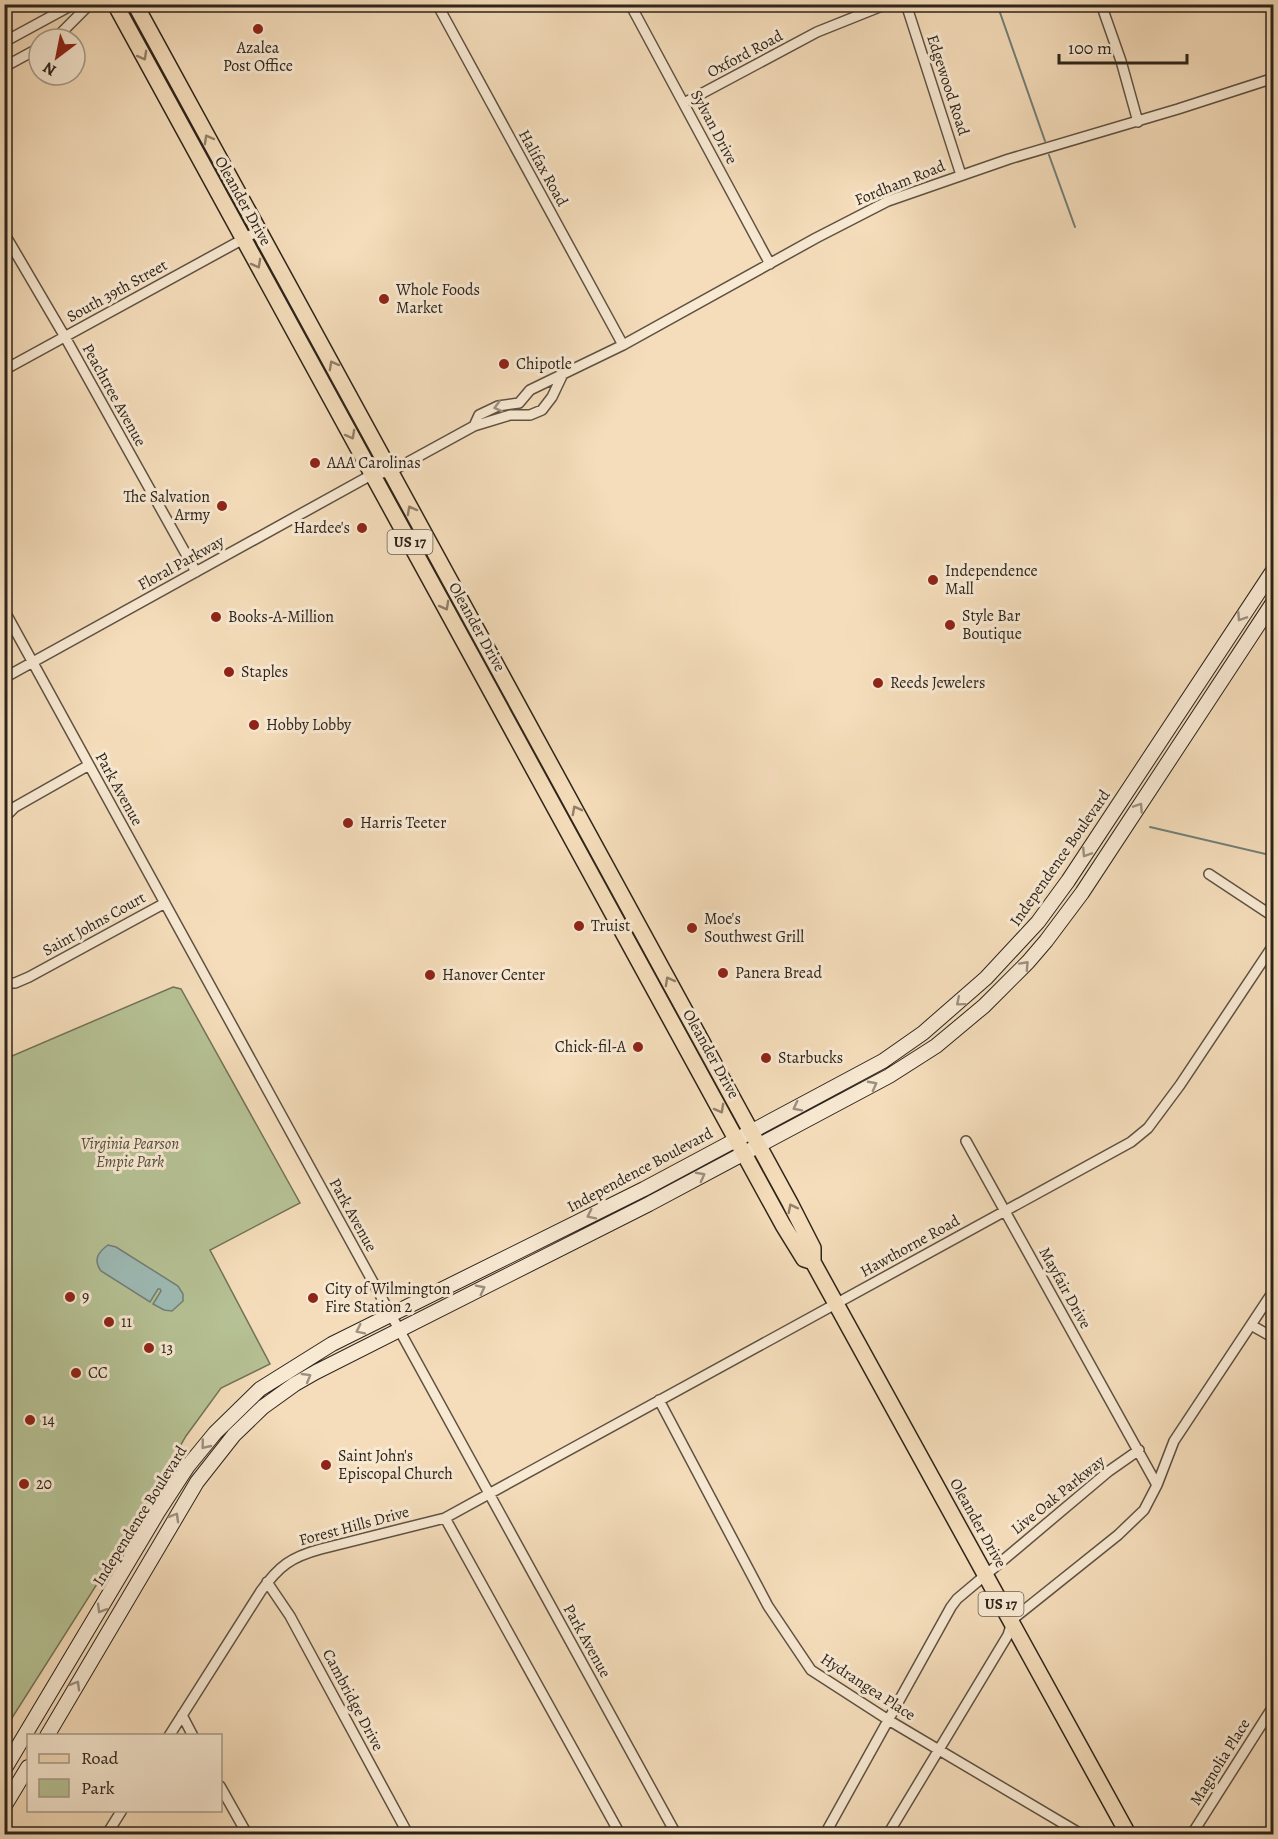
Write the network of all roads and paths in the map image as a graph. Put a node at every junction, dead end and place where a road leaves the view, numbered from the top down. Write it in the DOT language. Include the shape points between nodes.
graph roads {
  1 [pos="74,4"];
  2 [pos="90,4"];
  3 [pos="115,4"];
  4 [pos="135,4"];
  5 [pos="437,4"];
  6 [pos="630,4"];
  7 [pos="887,4"];
  8 [pos="906,4"];
  9 [pos="1101,4"];
  10 [pos="67,27"];
  11 [pos="4,42"];
  12 [pos="27,55"];
  13 [pos="4,67"];
  14 [pos="1274,78"];
  15 [pos="684,103"];
  16 [pos="1137,122"];
  17 [pos="961,175"];
  18 [pos="258,231"];
  19 [pos="4,233"];
  20 [pos="243,239"];
  21 [pos="770,264"];
  22 [pos="65,337"];
  23 [pos="623,345"];
  24 [pos="4,370"];
  25 [pos="562,375"];
  26 [pos="474,426"];
  27 [pos="390,472"];
  28 [pos="373,474"];
  29 [pos="1274,569"];
  30 [pos="196,572"];
  31 [pos="1274,601"];
  32 [pos="4,610"];
  33 [pos="33,663"];
  34 [pos="4,678"];
  35 [pos="89,765"];
  36 [pos="1118,804"];
  37 [pos="4,818"];
  38 [pos="1209,874"];
  39 [pos="1082,893"];
  40 [pos="165,903"];
  41 [pos="1274,917"];
  42 [pos="1274,944"];
  43 [pos="4,983"];
  44 [pos="751,1131"];
  45 [pos="736,1138"];
  46 [pos="966,1141"];
  47 [pos="758,1146"];
  48 [pos="744,1153"];
  49 [pos="1005,1211"];
  50 [pos="813,1262"];
  51 [pos="1274,1290"];
  52 [pos="836,1304"];
  53 [pos="391,1315"];
  54 [pos="1251,1324"];
  55 [pos="399,1330"];
  56 [pos="1274,1338"];
  57 [pos="659,1400"];
  58 [pos="1139,1450"];
  59 [pos="1157,1485"];
  60 [pos="489,1495"];
  61 [pos="445,1518"];
  62 [pos="985,1574"];
  63 [pos="267,1582"];
  64 [pos="1011,1623"];
  65 [pos="1274,1705"];
  66 [pos="182,1715"];
  67 [pos="890,1721"];
  68 [pos="48,1734"];
  69 [pos="171,1734"];
  70 [pos="192,1734"];
  71 [pos="939,1749"];
  72 [pos="27,1769"];
  73 [pos="4,1770"];
  74 [pos="222,1790"];
  75 [pos="4,1807"];
  76 [pos="121,1812"];
  77 [pos="107,1834"];
  78 [pos="247,1834"];
  79 [pos="408,1834"];
  80 [pos="620,1834"];
  81 [pos="676,1834"];
  82 [pos="825,1834"];
  83 [pos="888,1834"];
  84 [pos="1081,1834"];
  85 [pos="1128,1834"];
  86 [pos="1192,1834"];
  1 -- 11 [label="street"];
  2 -- 10 [label="street"];
  3 -- 20 [label="main road, Oleander Drive / US 17, one-way"];
  18 -- 4 [label="main road, Oleander Drive / US 17, one-way"];
  5 -- 23 [label="street, Halifax Road"];
  6 -- 15 [label="street, Sylvan Drive"];
  7 -- 15 [label="street, Oxford Road" via="817,32"];
  8 -- 17 [label="street, Edgewood Road"];
  9 -- 16 [label="street"];
  12 -- 13 [label="street"];
  14 -- 16 [label="street, Fordham Road"];
  15 -- 21 [label="street, Sylvan Drive"];
  16 -- 17 [label="street, Fordham Road"];
  17 -- 21 [label="street, Fordham Road" via="868,210"];
  18 -- 20 [label="street, South 39th Street"];
  27 -- 18 [label="main road, Oleander Drive / US 17, one-way"];
  19 -- 22 [label="street, Peachtree Avenue"];
  20 -- 22 [label="street, South 39th Street"];
  20 -- 28 [label="main road, Oleander Drive / US 17, one-way"];
  21 -- 23 [label="street, Fordham Road"];
  22 -- 24 [label="street, South 39th Street"];
  22 -- 30 [label="street, Peachtree Avenue"];
  23 -- 25 [label="street, Fordham Road"];
  25 -- 26 [label="street, Fordham Road, one-way" via="530,390 519,403 479,415"];
  25 -- 26 [label="street, Fordham Road" via="542,410"];
  26 -- 27 [label="street, Fordham Road"];
  27 -- 28 [label="street, Fordham Road"];
  44 -- 27 [label="main road, Oleander Drive / US 17, one-way"];
  28 -- 30 [label="street, Floral Parkway"];
  28 -- 45 [label="main road, Oleander Drive / US 17, one-way"];
  29 -- 36 [label="main road, Independence Boulevard, one-way"];
  30 -- 33 [label="street, Floral Parkway"];
  39 -- 31 [label="main road, Independence Boulevard, one-way"];
  32 -- 33 [label="street, Park Avenue"];
  33 -- 34 [label="street, Floral Parkway"];
  33 -- 35 [label="street, Park Avenue"];
  35 -- 37 [label="street" via="15,807"];
  35 -- 40 [label="street, Park Avenue"];
  36 -- 39 [label="main road" via="1119,819"];
  36 -- 44 [label="main road, Independence Boulevard, one-way" via="1038,922 970,993 883,1061"];
  38 -- 41 [label="street"];
  47 -- 39 [label="main road, Independence Boulevard, one-way" via="889,1076 936,1046 1028,963"];
  40 -- 43 [label="street, Saint Johns Court" via="29,977"];
  40 -- 53 [label="street, Park Avenue"];
  42 -- 49 [label="street, Hawthorne Road" via="1148,1128 1131,1143"];
  44 -- 45 [label="main road, Independence Boulevard"];
  44 -- 47 [label="main road, Oleander Drive / US 17"];
  45 -- 48 [label="main road, Oleander Drive / US 17"];
  45 -- 53 [label="main road, Independence Boulevard, one-way" via="644,1189"];
  46 -- 49 [label="street, Mayfair Drive"];
  47 -- 48 [label="main road, Independence Boulevard"];
  50 -- 47 [label="main road, Oleander Drive / US 17, one-way" via="813,1248"];
  48 -- 50 [label="main road, Oleander Drive / US 17" via="804,1259"];
  55 -- 48 [label="main road, Independence Boulevard, one-way"];
  49 -- 52 [label="street, Hawthorne Road"];
  49 -- 58 [label="street, Mayfair Drive"];
  50 -- 52 [label="main road, Oleander Drive / US 17"];
  51 -- 54 [label="street"];
  52 -- 57 [label="street, Hawthorne Road"];
  52 -- 62 [label="main road, Oleander Drive / US 17"];
  53 -- 55 [label="street, Park Avenue"];
  53 -- 73 [label="main road, Independence Boulevard, one-way" via="276,1378 214,1433 158,1512"];
  54 -- 56 [label="street"];
  54 -- 59 [label="street" via="1174,1441"];
  55 -- 60 [label="street, Park Avenue"];
  68 -- 55 [label="main road, Independence Boulevard, one-way" via="182,1506 222,1449 263,1407 286,1390"];
  57 -- 60 [label="street, Hawthorne Road"];
  57 -- 67 [label="street, Hydrangea Place" via="768,1606 797,1651 811,1670"];
  58 -- 59 [label="street, Mayfair Drive"];
  58 -- 62 [label="street, Live Oak Parkway"];
  59 -- 64 [label="street" via="1139,1516 1024,1608"];
  60 -- 61 [label="street, Forest Hills Drive"];
  60 -- 81 [label="street, Park Avenue"];
  61 -- 63 [label="street, Forest Hills Drive" via="302,1554 285,1563"];
  61 -- 80 [label="street"];
  62 -- 64 [label="main road, Oleander Drive / US 17"];
  62 -- 67 [label="street, Live Oak Parkway" via="951,1607"];
  63 -- 66 [label="street, Forest Hills Drive"];
  63 -- 79 [label="street, Cambridge Drive" via="290,1616"];
  64 -- 71 [label="street" via="1008,1635"];
  64 -- 85 [label="main road, Oleander Drive / US 17"];
  65 -- 86 [label="street, Magnolia Place"];
  66 -- 69 [label="street, Forest Hills Drive"];
  66 -- 70 [label="street"];
  67 -- 71 [label="street, Hydrangea Place"];
  67 -- 82 [label="street, Live Oak Parkway"];
  71 -- 83 [label="street"];
  71 -- 84 [label="street, Hydrangea Place"];
  72 -- 75 [label="main road"];
  74 -- 78 [label="street"];
  76 -- 77 [label="street"];
}
